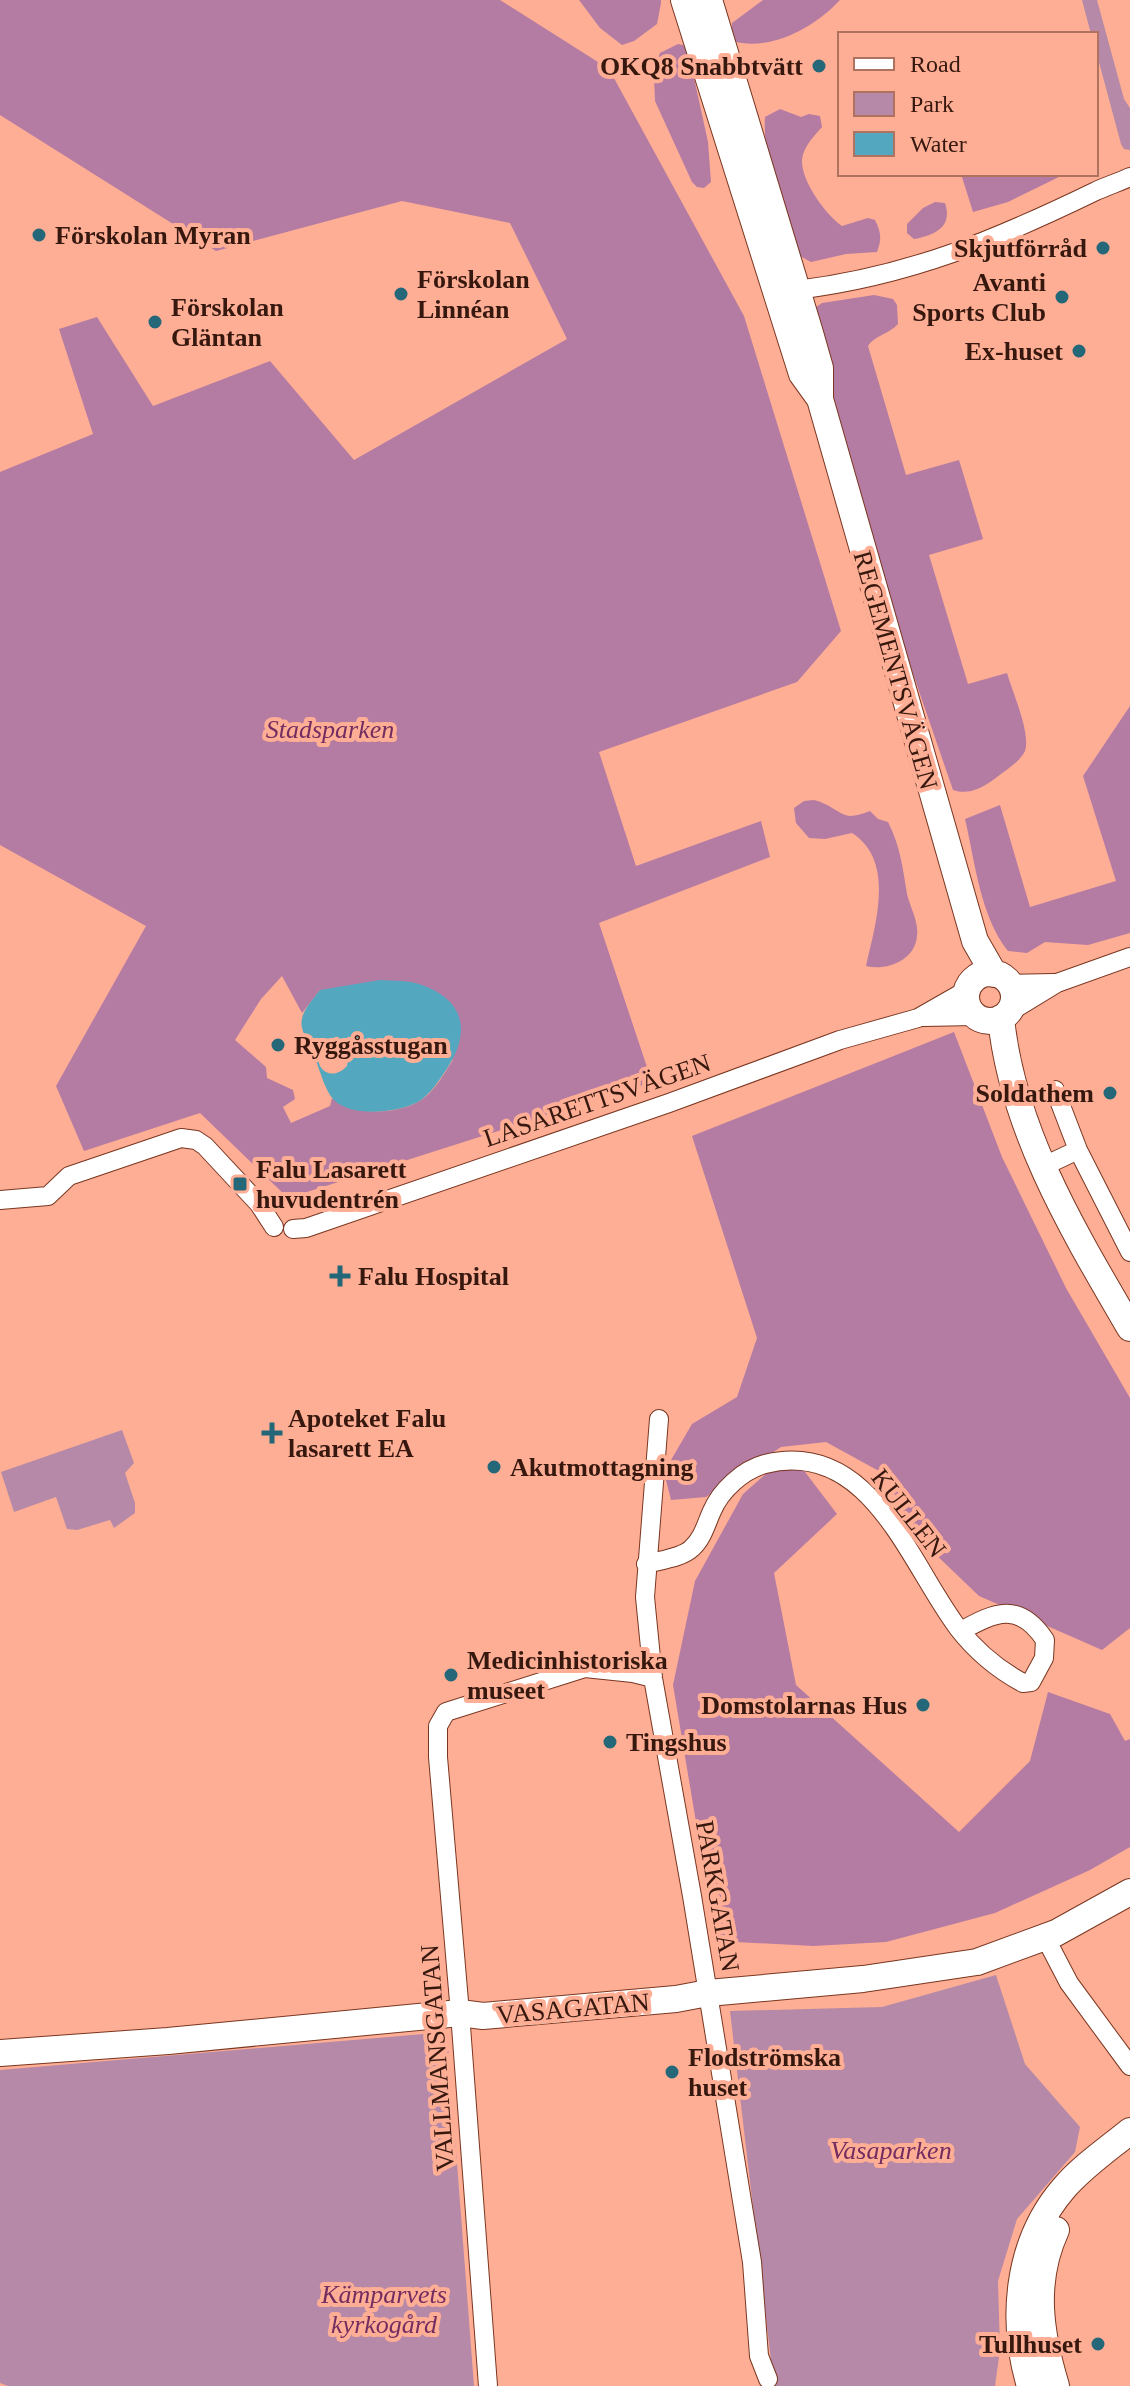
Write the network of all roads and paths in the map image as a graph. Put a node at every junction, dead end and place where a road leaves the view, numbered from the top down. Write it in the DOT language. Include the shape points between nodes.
graph roads {
  1 [pos="684,0"];
  2 [pos="709,0"];
  3 [pos="1130,177"];
  4 [pos="788,292"];
  5 [pos="1130,957"];
  6 [pos="985,983"];
  7 [pos="1057,983"];
  8 [pos="991,1017"];
  9 [pos="918,1018"];
  10 [pos="1055,1090"];
  11 [pos="1078,1150"];
  12 [pos="1044,1166"];
  13 [pos="0,1200"];
  14 [pos="274,1227"];
  15 [pos="293,1229"];
  16 [pos="1130,1252"];
  17 [pos="1130,1328"];
  18 [pos="659,1419"];
  19 [pos="646,1564"];
  20 [pos="961,1631"];
  21 [pos="653,1678"];
  22 [pos="1130,1892"];
  23 [pos="1045,1937"];
  24 [pos="708,1993"];
  25 [pos="460,2013"];
  26 [pos="0,2053"];
  27 [pos="1130,2066"];
  28 [pos="1130,2131"];
  29 [pos="1130,2152"];
  30 [pos="768,2379"];
  31 [pos="488,2386"];
  32 [pos="1030,2386"];
  33 [pos="1056,2386"];
  1 -- 4 [label="main road, REGEMENTSVÄGEN"];
  2 -- 4 [label="main road, REGEMENTSVÄGEN"];
  3 -- 4 [label="street" via="1036,221 910,269"];
  4 -- 6 [label="main road, REGEMENTSVÄGEN" via="802,374 820,399"];
  5 -- 7 [label="street"];
  6 -- 7 [label="street"];
  6 -- 8 [label="main road, REGEMENTSVÄGEN" via="966,1004"];
  6 -- 8 [label="main road" via="1013,994 1013,1004"];
  6 -- 9 [label="street, LASARETTSVÄGEN"];
  7 -- 8 [label="street"];
  8 -- 9 [label="street, LASARETTSVÄGEN"];
  8 -- 12 [label="main road"];
  9 -- 15 [label="street, LASARETTSVÄGEN" via="840,1040"];
  10 -- 11 [label="street"];
  11 -- 12 [label="street"];
  11 -- 16 [label="street"];
  12 -- 17 [label="main road"];
  13 -- 14 [label="street" via="48,1196 69,1176 181,1138 205,1146"];
  18 -- 19 [label="street, PARKGATAN"];
  19 -- 20 [label="street, KULLEN" via="689,1551 701,1538 718,1499 737,1479 762,1465 789,1460 818,1464 868,1494"];
  19 -- 21 [label="street, PARKGATAN"];
  20 -- 20 [label="street, KULLEN" via="1023,1683 1031,1682 1044,1658 1045,1640 1029,1621 1017,1616 990,1615"];
  21 -- 24 [label="street, PARKGATAN"];
  21 -- 25 [label="street, VALLMANSGATAN" via="598,1668 572,1670 446,1712 438,1726 438,1757"];
  22 -- 23 [label="main road, VASAGATAN"];
  23 -- 24 [label="main road, VASAGATAN" via="959,1966"];
  23 -- 27 [label="street" via="1069,1983"];
  24 -- 25 [label="main road, VASAGATAN" via="483,2016"];
  24 -- 30 [label="street, PARKGATAN" via="752,2262 759,2356"];
  25 -- 26 [label="main road, VASAGATAN"];
  25 -- 31 [label="street, VALLMANSGATAN"];
  28 -- 32 [label="main road" via="1065,2187 1035,2235 1022,2276 1018,2330"];
  29 -- 33 [label="main road" via="1079,2195 1048,2249 1039,2299"];
}
